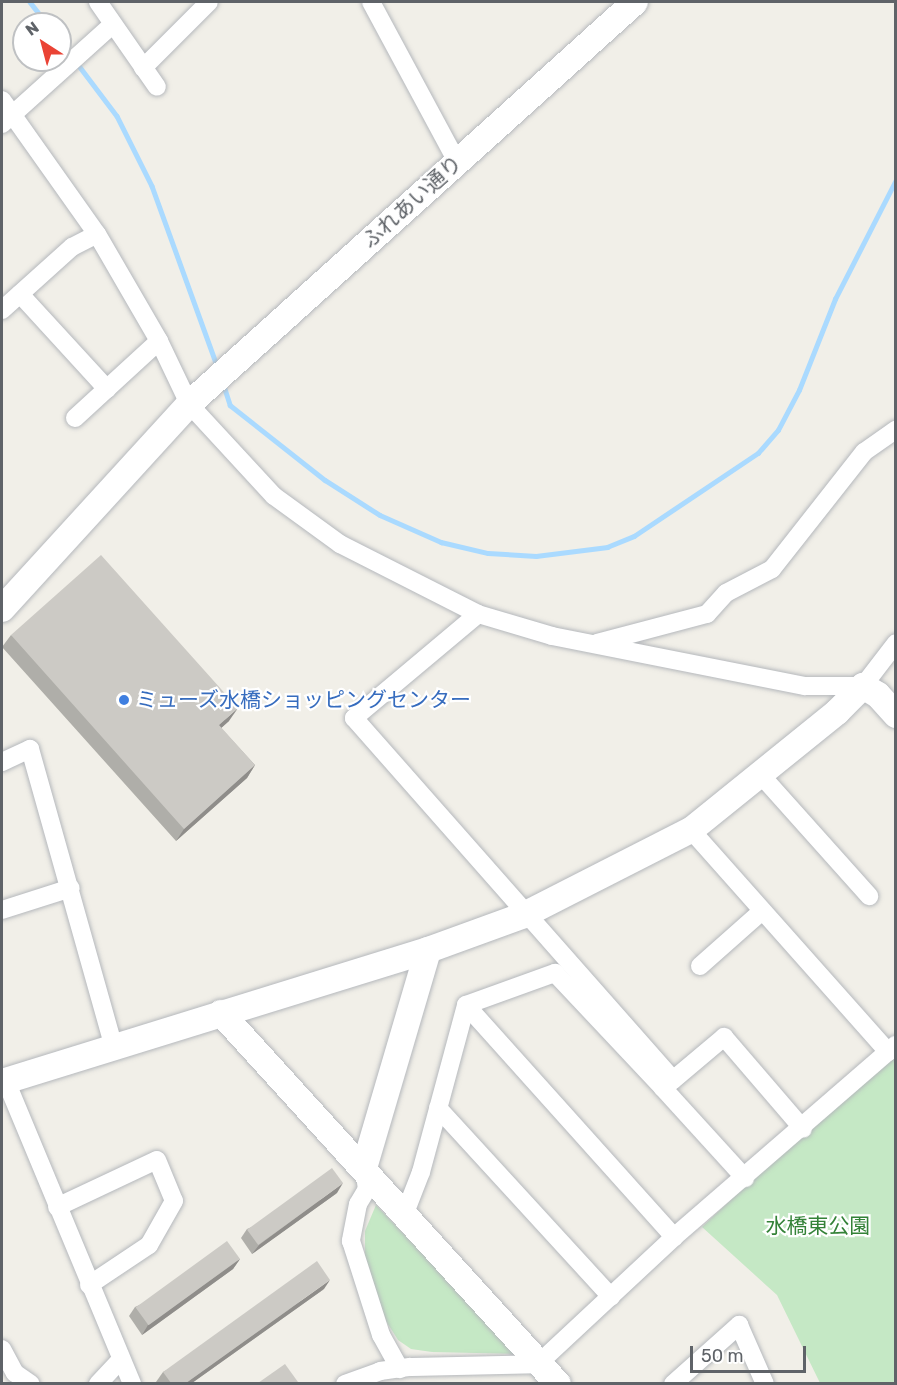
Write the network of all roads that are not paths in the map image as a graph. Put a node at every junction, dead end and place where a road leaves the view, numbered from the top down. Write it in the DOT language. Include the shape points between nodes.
graph roads {
  1 [pos="98,2"];
  2 [pos="209,2"];
  3 [pos="371,2"];
  4 [pos="635,2"];
  5 [pos="112,25"];
  6 [pos="143,68"];
  7 [pos="157,87"];
  8 [pos="5,113"];
  9 [pos="457,162"];
  10 [pos="97,234"];
  11 [pos="20,294"];
  12 [pos="2,310"];
  13 [pos="159,341"];
  14 [pos="107,389"];
  15 [pos="189,404"];
  16 [pos="75,418"];
  17 [pos="896,430"];
  18 [pos="2,609"];
  19 [pos="478,614"];
  20 [pos="896,643"];
  21 [pos="592,644"];
  22 [pos="863,686"];
  23 [pos="896,715"];
  24 [pos="2,762"];
  25 [pos="760,774"];
  26 [pos="691,830"];
  27 [pos="71,888"];
  28 [pos="869,896"];
  29 [pos="2,910"];
  30 [pos="760,912"];
  31 [pos="524,915"];
  32 [pos="428,950"];
  33 [pos="700,966"];
  34 [pos="466,1005"];
  35 [pos="221,1013"];
  36 [pos="114,1048"];
  37 [pos="892,1049"];
  38 [pos="4,1082"];
  39 [pos="668,1084"];
  40 [pos="438,1108"];
  41 [pos="802,1130"];
  42 [pos="364,1168"];
  43 [pos="745,1178"];
  44 [pos="57,1207"];
  45 [pos="405,1213"];
  46 [pos="674,1237"];
  47 [pos="89,1285"];
  48 [pos="611,1297"];
  49 [pos="2,1349"];
  50 [pos="120,1360"];
  51 [pos="538,1364"];
  52 [pos="400,1369"];
  53 [pos="31,1383"];
  54 [pos="98,1383"];
  55 [pos="132,1383"];
  56 [pos="345,1383"];
  57 [pos="558,1383"];
  58 [pos="673,1383"];
  59 [pos="765,1383"];
  1 -- 5 [label="street"];
  2 -- 6 [label="street"];
  3 -- 9 [label="street"];
  4 -- 9 [label="street, ふれあい通り"];
  5 -- 6 [label="street"];
  5 -- 8 [label="street"];
  6 -- 7 [label="street"];
  8 -- 10 [label="street"];
  9 -- 15 [label="street, ふれあい通り"];
  10 -- 11 [label="street" via="72,247"];
  10 -- 13 [label="street"];
  11 -- 12 [label="street"];
  11 -- 14 [label="street"];
  13 -- 14 [label="street"];
  13 -- 15 [label="street"];
  14 -- 16 [label="street"];
  15 -- 18 [label="street, ふれあい通り"];
  15 -- 19 [label="street" via="274,496 340,544"];
  17 -- 21 [label="street" via="864,452 772,569 726,593 707,614"];
  19 -- 21 [label="street"];
  19 -- 31 [label="street" via="354,718"];
  20 -- 22 [label="street"];
  21 -- 22 [label="street" via="805,686"];
  22 -- 23 [label="street" via="878,695"];
  22 -- 25 [label="street"];
  24 -- 27 [label="street" via="30,749"];
  25 -- 26 [label="street"];
  25 -- 28 [label="street"];
  26 -- 30 [label="street"];
  26 -- 31 [label="street"];
  27 -- 29 [label="street"];
  27 -- 36 [label="street"];
  30 -- 33 [label="street"];
  30 -- 37 [label="street"];
  31 -- 32 [label="street"];
  31 -- 39 [label="street"];
  32 -- 35 [label="street"];
  32 -- 42 [label="street"];
  34 -- 39 [label="street" via="555,973"];
  34 -- 40 [label="street"];
  34 -- 46 [label="street"];
  35 -- 36 [label="street"];
  35 -- 42 [label="street"];
  36 -- 38 [label="street"];
  37 -- 41 [label="street"];
  38 -- 44 [label="street"];
  39 -- 41 [label="street" via="724,1037"];
  39 -- 43 [label="street"];
  40 -- 45 [label="street"];
  40 -- 48 [label="street"];
  41 -- 43 [label="street"];
  42 -- 45 [label="street"];
  42 -- 52 [label="street" via="367,1189 358,1204 351,1241 373,1314"];
  43 -- 46 [label="street"];
  44 -- 47 [label="street"];
  44 -- 47 [label="street" via="157,1160 170,1191 174,1201 149,1245"];
  45 -- 51 [label="street"];
  46 -- 48 [label="street"];
  47 -- 50 [label="street"];
  48 -- 51 [label="street"];
  49 -- 53 [label="street" via="15,1373"];
  50 -- 54 [label="street"];
  50 -- 55 [label="street"];
  51 -- 52 [label="street"];
  51 -- 57 [label="street"];
  52 -- 56 [label="street"];
  58 -- 59 [label="street" via="739,1325"];
}
